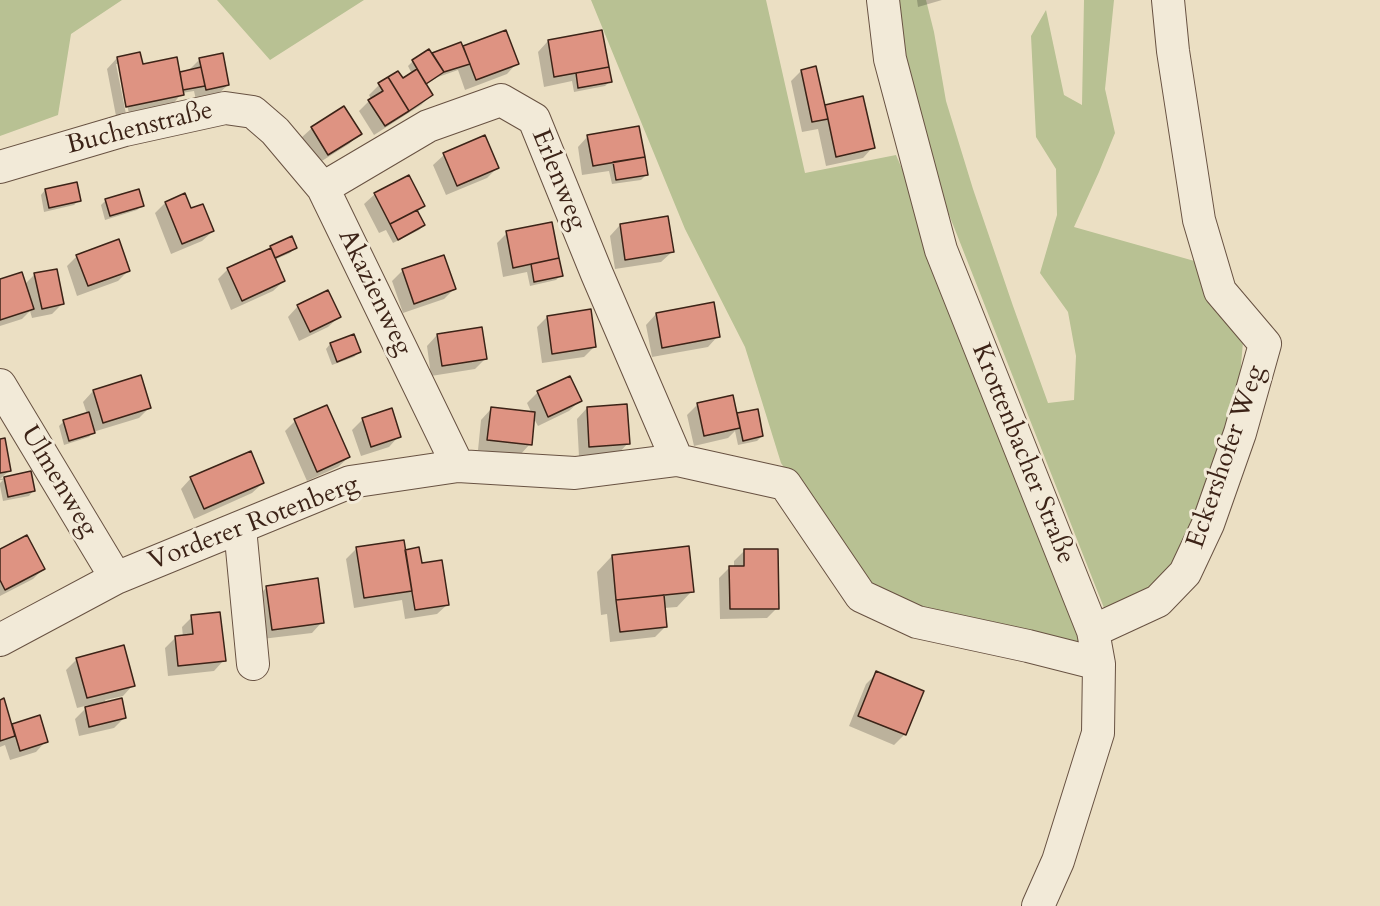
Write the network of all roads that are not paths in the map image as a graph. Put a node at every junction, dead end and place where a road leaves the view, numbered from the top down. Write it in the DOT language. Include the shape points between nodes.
graph roads {
  1 [pos="883,0"];
  2 [pos="1168,0"];
  3 [pos="275,131"];
  4 [pos="0,167"];
  5 [pos="323,188"];
  6 [pos="0,385"];
  7 [pos="676,460"];
  8 [pos="458,466"];
  9 [pos="240,528"];
  10 [pos="116,578"];
  11 [pos="1093,631"];
  12 [pos="0,640"];
  13 [pos="253,664"];
  14 [pos="1100,664"];
  15 [pos="1038,906"];
  1 -- 11 [label="street, Krottenbacher Straße" via="890,59 941,250"];
  2 -- 11 [label="street, Eckershofer Weg" via="1199,220 1220,291 1265,344 1240,433 1208,524 1185,573 1158,601"];
  3 -- 4 [label="street, Buchenstraße" via="253,112 225,108 125,130"];
  3 -- 5 [label="street, Akazienweg"];
  5 -- 7 [label="street, Erlenweg" via="428,126 501,100 534,119"];
  5 -- 8 [label="street, Akazienweg"];
  6 -- 10 [label="street, Ulmenweg"];
  7 -- 8 [label="street, Vorderer Rotenberg" via="575,472"];
  7 -- 14 [label="street, Vorderer Rotenberg" via="785,484 861,596 917,622"];
  8 -- 9 [label="street, Vorderer Rotenberg" via="350,482"];
  9 -- 10 [label="street, Vorderer Rotenberg"];
  9 -- 13 [label="street"];
  10 -- 12 [label="street, Vorderer Rotenberg"];
  11 -- 14 [label="street, Krottenbacher Straße"];
  14 -- 15 [label="street, Krottenbacher Straße" via="1098,733 1058,861"];
}
